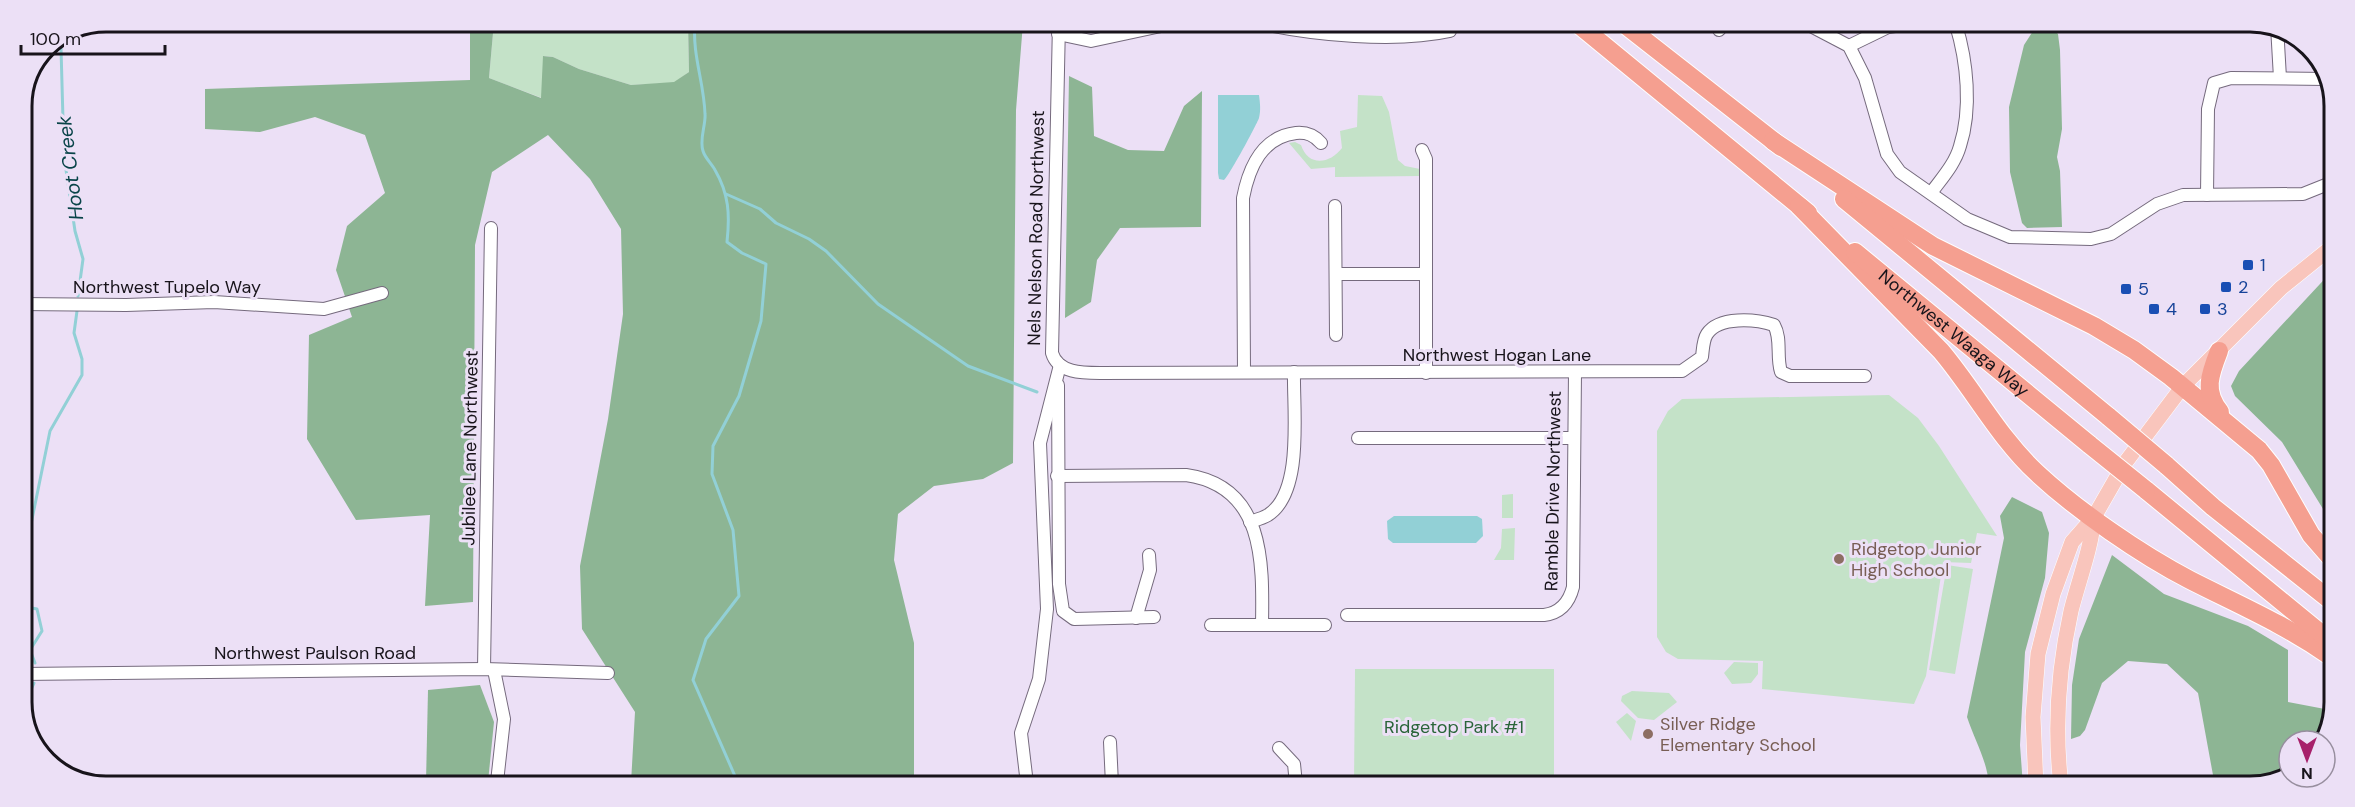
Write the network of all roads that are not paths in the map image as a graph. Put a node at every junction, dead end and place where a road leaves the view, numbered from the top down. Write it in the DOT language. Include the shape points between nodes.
graph roads {
  1 [pos="1058,31"];
  2 [pos="1064,31"];
  3 [pos="1126,31"];
  4 [pos="1318,31"];
  5 [pos="1450,31"];
  6 [pos="1586,31"];
  7 [pos="1633,31"];
  8 [pos="1820,31"];
  9 [pos="1880,31"];
  10 [pos="1958,31"];
  11 [pos="2278,37"];
  12 [pos="1849,46"];
  13 [pos="2280,78"];
  14 [pos="2319,79"];
  15 [pos="1773,141"];
  16 [pos="1321,143"];
  17 [pos="1422,150"];
  18 [pos="2323,186"];
  19 [pos="1930,193"];
  20 [pos="2207,195"];
  21 [pos="1799,206"];
  22 [pos="1335,207"];
  23 [pos="491,228"];
  24 [pos="2323,254"];
  25 [pos="1336,274"];
  26 [pos="1426,274"];
  27 [pos="382,293"];
  28 [pos="31,304"];
  29 [pos="1336,335"];
  30 [pos="2218,351"];
  31 [pos="1059,369"];
  32 [pos="1244,372"];
  33 [pos="1294,372"];
  34 [pos="1575,372"];
  35 [pos="1426,374"];
  36 [pos="1865,376"];
  37 [pos="2183,386"];
  38 [pos="2229,423"];
  39 [pos="1358,438"];
  40 [pos="1574,438"];
  41 [pos="1057,476"];
  42 [pos="2094,517"];
  43 [pos="1250,522"];
  44 [pos="2324,550"];
  45 [pos="1149,555"];
  46 [pos="2324,595"];
  47 [pos="1347,615"];
  48 [pos="1154,617"];
  49 [pos="1136,618"];
  50 [pos="1211,625"];
  51 [pos="1262,625"];
  52 [pos="1325,626"];
  53 [pos="2324,636"];
  54 [pos="2324,652"];
  55 [pos="489,669"];
  56 [pos="608,673"];
  57 [pos="32,674"];
  58 [pos="1110,742"];
  59 [pos="1279,748"];
  60 [pos="498,776"];
  61 [pos="1026,776"];
  62 [pos="1112,776"];
  63 [pos="1295,776"];
  64 [pos="2036,776"];
  65 [pos="2060,776"];
  1 -- 31 [label="street, Nels Nelson Road Northwest" via="1052,353"];
  2 -- 3 [label="street" via="1091,41"];
  4 -- 5 [label="street" via="1430,36"];
  6 -- 21 [label="highway, Northwest Waaga Way"];
  7 -- 15 [label="highway, Northwest Waaga Way"];
  8 -- 12 [label="street"];
  9 -- 12 [label="street"];
  10 -- 19 [label="street" via="1963,48 1966,100 1961,145 1948,171"];
  11 -- 13 [label="street"];
  12 -- 19 [label="street" via="1865,78 1887,154 1900,172"];
  13 -- 14 [label="street"];
  13 -- 20 [label="street" via="2231,78 2214,83 2208,109"];
  15 -- 37 [label="highway" via="1933,246 2094,326"];
  15 -- 46 [label="highway, Northwest Waaga Way, bridge"];
  16 -- 32 [label="street" via="1311,134 1303,133 1276,138 1258,156 1248,177 1244,198"];
  17 -- 26 [label="street" via="1426,159"];
  18 -- 20 [label="street" via="2303,194"];
  19 -- 20 [label="street" via="1967,219 2010,237 2037,239 2101,236 2170,199"];
  21 -- 42 [label="highway" via="1941,351 2020,456 2044,480"];
  21 -- 53 [label="highway, Northwest Waaga Way, bridge"];
  22 -- 25 [label="street"];
  23 -- 55 [label="street, Jubilee Lane Northwest"];
  24 -- 30 [label="main road" via="2281,288"];
  25 -- 26 [label="street"];
  25 -- 29 [label="street"];
  26 -- 35 [label="street"];
  27 -- 28 [label="street, Northwest Tupelo Way" via="324,309 214,302"];
  30 -- 37 [label="main road"];
  30 -- 38 [label="highway" via="2208,387 2215,405"];
  31 -- 32 [label="street, Northwest Hogan Lane" via="1100,373"];
  31 -- 41 [label="street"];
  31 -- 61 [label="street" via="1040,443 1047,609 1040,679 1021,733"];
  32 -- 33 [label="street, Northwest Hogan Lane"];
  33 -- 35 [label="street, Northwest Hogan Lane"];
  33 -- 43 [label="street" via="1291,479 1268,515"];
  34 -- 35 [label="street, Northwest Hogan Lane"];
  34 -- 36 [label="street, Northwest Hogan Lane" via="1682,371 1702,357 1705,336 1712,327 1745,322 1774,325 1779,333 1781,372 1791,376"];
  34 -- 40 [label="street, Ramble Drive Northwest"];
  37 -- 38 [label="highway"];
  37 -- 42 [label="main road" via="2130,456"];
  38 -- 44 [label="highway" via="2271,465 2311,535"];
  39 -- 40 [label="street"];
  40 -- 47 [label="street, Ramble Drive Northwest" via="1573,587 1562,608 1544,615"];
  41 -- 43 [label="street" via="1201,477 1230,494"];
  41 -- 49 [label="street" via="1063,611 1074,619"];
  42 -- 54 [label="highway" via="2167,567 2271,618"];
  42 -- 64 [label="main road" via="2072,542 2053,594 2038,654 2033,717"];
  42 -- 65 [label="main road" via="2057,699"];
  43 -- 51 [label="street" via="1263,566"];
  45 -- 49 [label="street" via="1150,570"];
  48 -- 49 [label="street"];
  50 -- 51 [label="street"];
  51 -- 52 [label="street"];
  55 -- 56 [label="street, Northwest Paulson Road"];
  55 -- 57 [label="street, Northwest Paulson Road"];
  55 -- 60 [label="street, Jubilee Lane Northwest" via="504,719"];
  58 -- 62 [label="street"];
  59 -- 63 [label="street" via="1294,764"];
}
